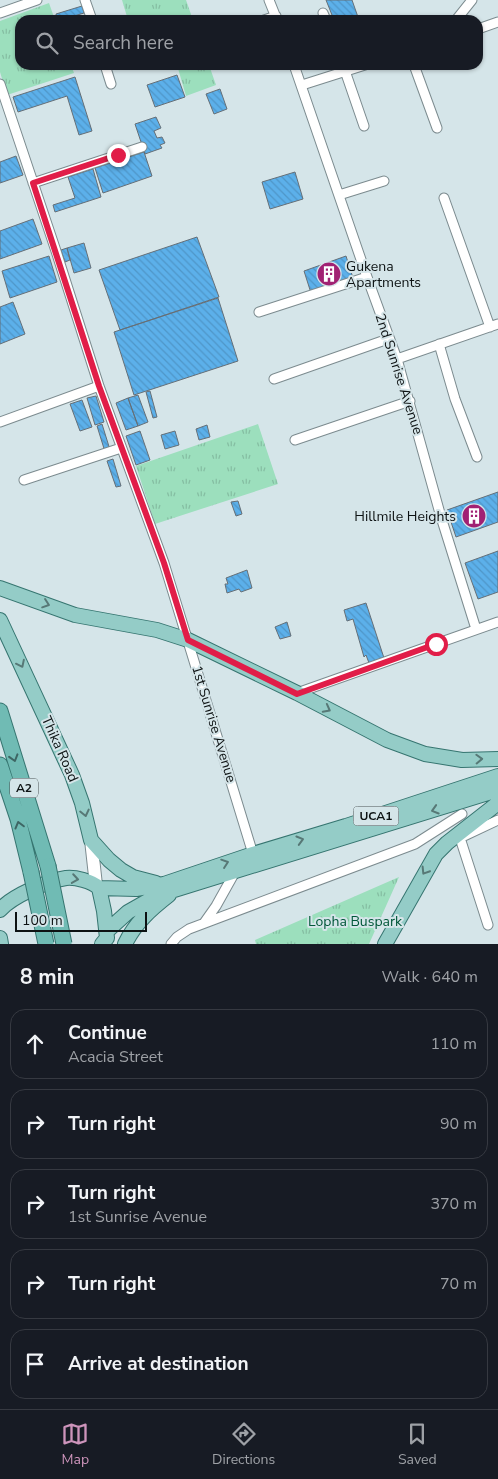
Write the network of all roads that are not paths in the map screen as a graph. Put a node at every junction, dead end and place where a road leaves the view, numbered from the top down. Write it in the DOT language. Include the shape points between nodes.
graph roads {
  1 [pos="37,0"];
  2 [pos="85,0"];
  3 [pos="270,0"];
  4 [pos="472,0"];
  5 [pos="0,13"];
  6 [pos="90,15"];
  7 [pos="275,15"];
  8 [pos="460,15"];
  9 [pos="498,22"];
  10 [pos="483,27"];
  11 [pos="108,70"];
  12 [pos="296,70"];
  13 [pos="339,70"];
  14 [pos="345,70"];
  15 [pos="416,70"];
  16 [pos="0,84"];
  17 [pos="112,84"];
  18 [pos="302,85"];
  19 [pos="364,126"];
  20 [pos="437,128"];
  21 [pos="142,147"];
  22 [pos="384,181"];
  23 [pos="33,183"];
  24 [pos="339,195"];
  25 [pos="444,198"];
  26 [pos="367,278"];
  27 [pos="259,312"];
  28 [pos="496,326"];
  29 [pos="388,339"];
  30 [pos="439,344"];
  31 [pos="397,359"];
  32 [pos="274,379"];
  33 [pos="99,386"];
  34 [pos="410,401"];
  35 [pos="0,422"];
  36 [pos="295,440"];
  37 [pos="121,448"];
  38 [pos="477,457"];
  39 [pos="24,480"];
  40 [pos="0,588"];
  41 [pos="0,620"];
  42 [pos="498,622"];
  43 [pos="476,628"];
  44 [pos="188,640"];
  45 [pos="297,694"];
  46 [pos="0,712"];
  47 [pos="498,759"];
  48 [pos="0,765"];
  49 [pos="498,776"];
  50 [pos="498,790"];
  51 [pos="498,803"];
  52 [pos="462,814"];
  53 [pos="498,820"];
  54 [pos="91,840"];
  55 [pos="454,840"];
  56 [pos="253,854"];
  57 [pos="235,872"];
  58 [pos="164,884"];
  59 [pos="97,886"];
  60 [pos="178,889"];
  61 [pos="0,910"];
  62 [pos="204,923"];
  63 [pos="488,925"];
  64 [pos="0,938"];
  65 [pos="106,939"];
  66 [pos="1,944"];
  67 [pos="46,944"];
  68 [pos="64,944"];
  69 [pos="125,944"];
  70 [pos="171,944"];
  71 [pos="385,944"];
  1 -- 5 [label="street"];
  2 -- 6 [label="street"];
  3 -- 7 [label="street"];
  4 -- 8 [label="street"];
  9 -- 10 [label="street"];
  11 -- 17 [label="street"];
  12 -- 18 [label="street, 2nd Sunrise Avenue"];
  13 -- 18 [label="street"];
  14 -- 19 [label="street"];
  15 -- 20 [label="street"];
  16 -- 23 [label="street, 1st Sunrise Avenue"];
  18 -- 24 [label="street, 2nd Sunrise Avenue"];
  21 -- 23 [label="street"];
  22 -- 24 [label="street"];
  23 -- 33 [label="street, 1st Sunrise Avenue"];
  24 -- 26 [label="street, 2nd Sunrise Avenue"];
  25 -- 28 [label="street"];
  26 -- 27 [label="street"];
  26 -- 29 [label="street, 2nd Sunrise Avenue"];
  28 -- 30 [label="street"];
  29 -- 31 [label="street, 2nd Sunrise Avenue"];
  29 -- 32 [label="street"];
  30 -- 31 [label="street"];
  30 -- 38 [label="street"];
  31 -- 34 [label="street, 2nd Sunrise Avenue"];
  33 -- 35 [label="street"];
  33 -- 37 [label="street, 1st Sunrise Avenue"];
  34 -- 36 [label="street"];
  34 -- 43 [label="street, 2nd Sunrise Avenue" via="441,517"];
  37 -- 39 [label="street"];
  37 -- 44 [label="street, 1st Sunrise Avenue" via="164,563"];
  40 -- 44 [label="main road, one-way" via="75,615 157,630"];
  41 -- 54 [label="main road, Thika Road, one-way" via="72,775"];
  42 -- 43 [label="street"];
  43 -- 45 [label="street"];
  44 -- 45 [label="main road"];
  44 -- 56 [label="street, 1st Sunrise Avenue"];
  45 -- 47 [label="main road, one-way" via="387,740 424,754 462,760"];
  46 -- 68 [label="highway, A2, one-way, bridge" via="48,866"];
  67 -- 48 [label="highway, A2, one-way, bridge" via="18,819"];
  56 -- 49 [label="main road, UCA1, one-way"];
  50 -- 57 [label="main road, UCA1, one-way"];
  51 -- 55 [label="main road"];
  52 -- 62 [label="street" via="415,844"];
  53 -- 55 [label="street"];
  54 -- 58 [label="main road" via="121,870 148,882"];
  54 -- 59 [label="main road, Thika Road"];
  55 -- 63 [label="street"];
  55 -- 71 [label="main road, one-way" via="436,854"];
  58 -- 56 [label="main road, UCA1, one-way"];
  57 -- 60 [label="main road, UCA1"];
  57 -- 62 [label="street"];
  58 -- 59 [label="main road, UCA1" via="136,889"];
  61 -- 59 [label="main road, one-way" via="21,893 64,878"];
  59 -- 65 [label="main road" via="104,911"];
  60 -- 65 [label="main road, UCA1" via="139,904 128,912"];
  60 -- 69 [label="main road" via="147,913"];
  62 -- 70 [label="street" via="181,933"];
  64 -- 66 [label="main road"];
}
